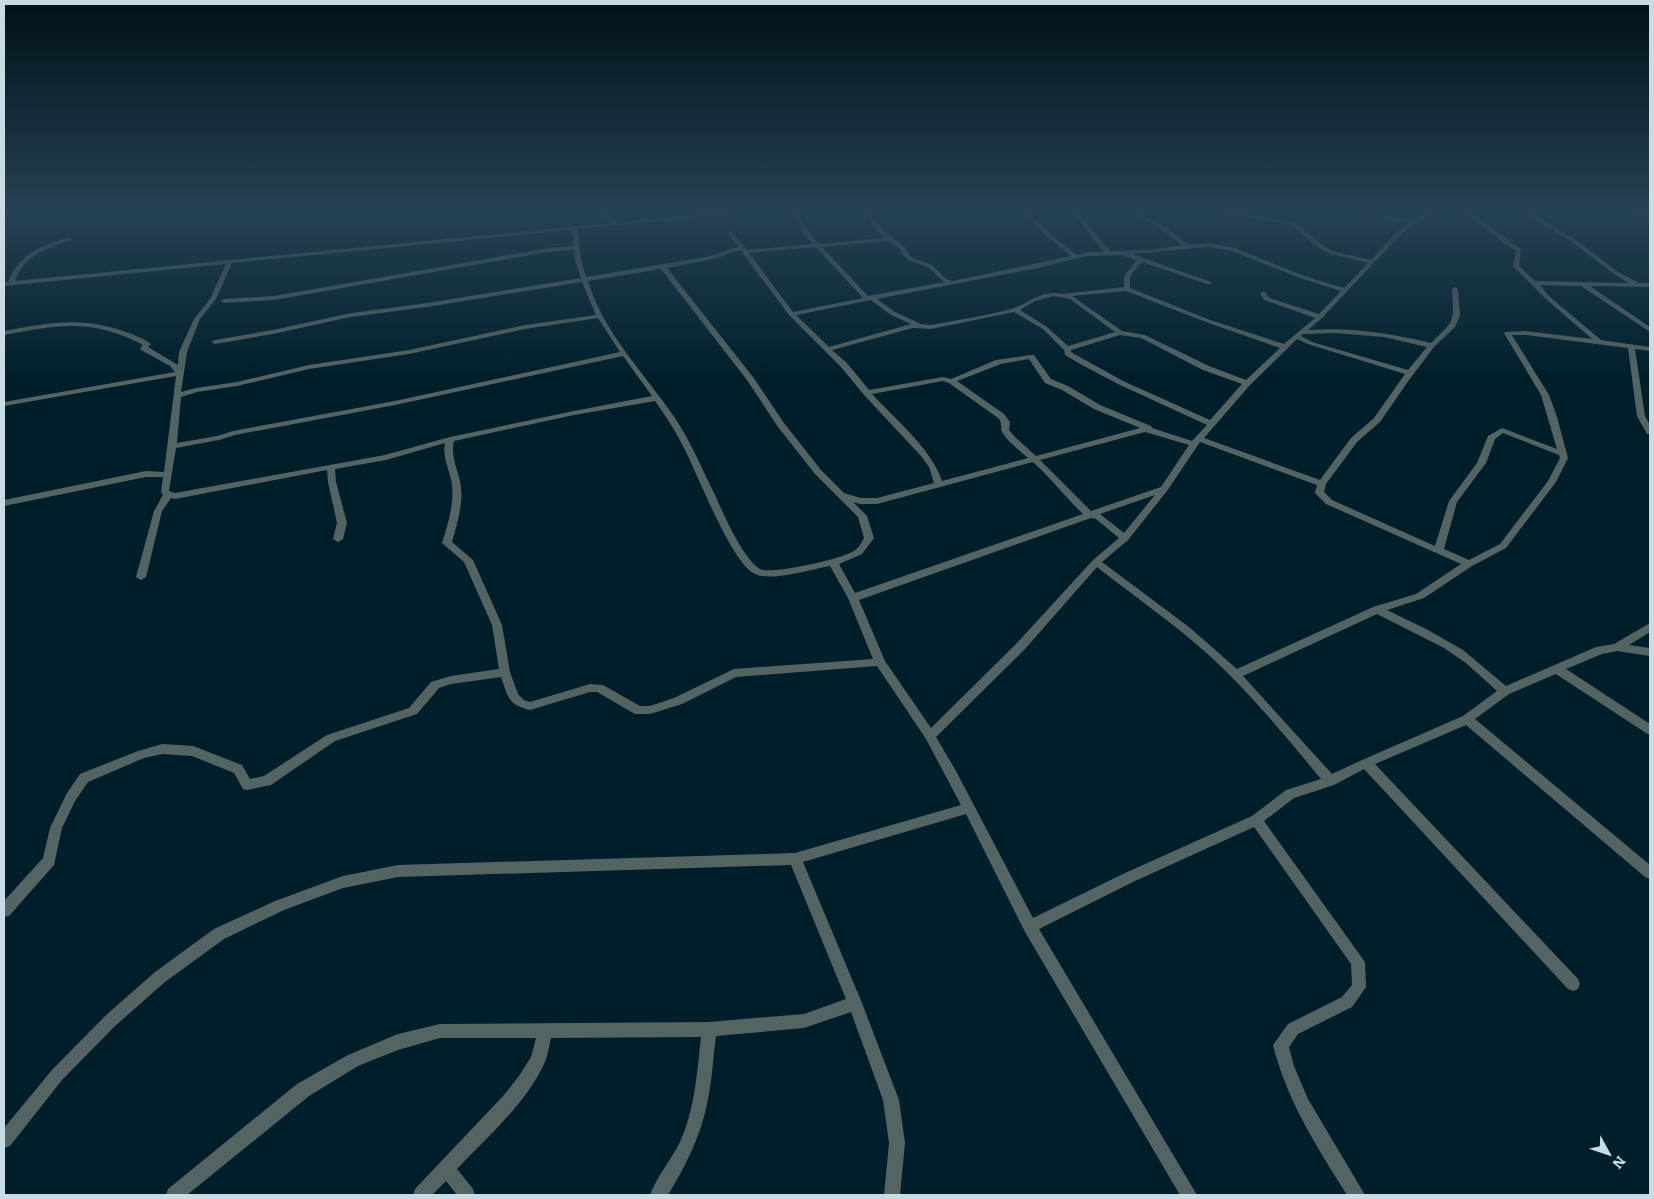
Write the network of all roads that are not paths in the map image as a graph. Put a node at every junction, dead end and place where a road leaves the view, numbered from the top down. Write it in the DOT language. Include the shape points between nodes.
graph roads {
  1 [pos="20,265"];
  2 [pos="191,265"];
  3 [pos="228,265"];
  4 [pos="463,265"];
  5 [pos="578,265"];
  6 [pos="674,265"];
  7 [pos="755,265"];
  8 [pos="836,265"];
  9 [pos="927,265"];
  10 [pos="1038,265"];
  11 [pos="1135,265"];
  12 [pos="1155,265"];
  13 [pos="1271,265"];
  14 [pos="1369,265"];
  15 [pos="1516,265"];
  16 [pos="1605,265"];
  17 [pos="663,267"];
  18 [pos="582,281"];
  19 [pos="11,283"];
  20 [pos="952,283"];
  21 [pos="1209,283"];
  22 [pos="1532,283"];
  23 [pos="4,284"];
  24 [pos="1582,284"];
  25 [pos="1638,285"];
  26 [pos="1650,285"];
  27 [pos="1127,289"];
  28 [pos="1455,289"];
  29 [pos="1345,290"];
  30 [pos="1263,293"];
  31 [pos="1064,295"];
  32 [pos="869,298"];
  33 [pos="224,301"];
  34 [pos="1015,310"];
  35 [pos="792,314"];
  36 [pos="600,316"];
  37 [pos="1320,317"];
  38 [pos="921,326"];
  39 [pos="1650,330"];
  40 [pos="4,333"];
  41 [pos="1120,333"];
  42 [pos="1298,334"];
  43 [pos="214,342"];
  44 [pos="1605,343"];
  45 [pos="1432,346"];
  46 [pos="1285,347"];
  47 [pos="1631,347"];
  48 [pos="828,349"];
  49 [pos="1067,349"];
  50 [pos="1650,349"];
  51 [pos="623,354"];
  52 [pos="180,373"];
  53 [pos="1410,373"];
  54 [pos="952,380"];
  55 [pos="1248,383"];
  56 [pos="867,393"];
  57 [pos="177,396"];
  58 [pos="656,398"];
  59 [pos="4,404"];
  60 [pos="1212,424"];
  61 [pos="1154,430"];
  62 [pos="1650,432"];
  63 [pos="450,439"];
  64 [pos="1197,442"];
  65 [pos="172,446"];
  66 [pos="1563,454"];
  67 [pos="1034,459"];
  68 [pos="331,466"];
  69 [pos="167,475"];
  70 [pos="938,483"];
  71 [pos="1322,484"];
  72 [pos="1164,489"];
  73 [pos="168,495"];
  74 [pos="843,496"];
  75 [pos="877,501"];
  76 [pos="4,503"];
  77 [pos="1088,514"];
  78 [pos="862,516"];
  79 [pos="1125,538"];
  80 [pos="338,539"];
  81 [pos="1439,550"];
  82 [pos="833,562"];
  83 [pos="1096,562"];
  84 [pos="1469,564"];
  85 [pos="141,577"];
  86 [pos="853,598"];
  87 [pos="1377,610"];
  88 [pos="1650,627"];
  89 [pos="1617,647"];
  90 [pos="1650,652"];
  91 [pos="880,662"];
  92 [pos="1557,669"];
  93 [pos="505,672"];
  94 [pos="1235,675"];
  95 [pos="1505,691"];
  96 [pos="1467,719"];
  97 [pos="1650,730"];
  98 [pos="930,736"];
  99 [pos="1366,763"];
  100 [pos="1330,781"];
  101 [pos="968,808"];
  102 [pos="1256,820"];
  103 [pos="795,859"];
  104 [pos="1650,873"];
  105 [pos="4,910"];
  106 [pos="1030,927"];
  107 [pos="1573,984"];
  108 [pos="855,1003"];
  109 [pos="709,1029"];
  110 [pos="546,1030"];
  111 [pos="4,1140"];
  112 [pos="446,1169"];
  113 [pos="174,1195"];
  114 [pos="421,1195"];
  115 [pos="467,1195"];
  116 [pos="658,1195"];
  117 [pos="892,1195"];
  118 [pos="1189,1195"];
  119 [pos="1357,1195"];
  1 -- 19 [label="street"];
  2 -- 19 [label="street"];
  3 -- 52 [label="street" via="213,299 196,319 183,352"];
  4 -- 33 [label="street" via="274,298"];
  5 -- 18 [label="street"];
  6 -- 17 [label="street"];
  7 -- 35 [label="street"];
  8 -- 32 [label="street"];
  9 -- 20 [label="street"];
  10 -- 20 [label="street"];
  11 -- 27 [label="street" via="1124,281"];
  12 -- 21 [label="street"];
  13 -- 29 [label="street"];
  14 -- 29 [label="street"];
  15 -- 22 [label="street"];
  16 -- 25 [label="street"];
  17 -- 18 [label="street"];
  17 -- 74 [label="street" via="750,379 781,425 818,472"];
  18 -- 36 [label="street"];
  18 -- 43 [label="street" via="351,315"];
  19 -- 23 [label="street"];
  20 -- 32 [label="street"];
  22 -- 24 [label="street"];
  22 -- 44 [label="street" via="1586,331"];
  24 -- 25 [label="street"];
  24 -- 39 [label="street"];
  25 -- 26 [label="street"];
  27 -- 31 [label="street"];
  27 -- 46 [label="street"];
  28 -- 45 [label="street" via="1457,316 1452,327"];
  29 -- 37 [label="street"];
  30 -- 37 [label="street" via="1266,299"];
  31 -- 34 [label="street" via="1054,294 1033,300"];
  31 -- 41 [label="street"];
  32 -- 35 [label="street"];
  32 -- 38 [label="street"];
  34 -- 38 [label="street" via="942,326"];
  34 -- 49 [label="street" via="1045,328"];
  35 -- 48 [label="street"];
  36 -- 51 [label="street"];
  36 -- 57 [label="street" via="309,367"];
  37 -- 42 [label="street"];
  38 -- 48 [label="street"];
  40 -- 52 [label="street" via="79,323 109,328 147,344 144,348 173,364"];
  41 -- 49 [label="street"];
  41 -- 55 [label="street" via="1143,336 1206,368"];
  42 -- 45 [label="street" via="1330,330 1385,334"];
  42 -- 46 [label="street"];
  42 -- 53 [label="street" via="1310,343"];
  44 -- 47 [label="street"];
  44 -- 66 [label="street" via="1506,333 1545,395"];
  45 -- 53 [label="street"];
  46 -- 55 [label="street"];
  47 -- 50 [label="street"];
  47 -- 62 [label="street" via="1641,416"];
  48 -- 56 [label="street"];
  49 -- 60 [label="street" via="1084,364"];
  51 -- 58 [label="street"];
  51 -- 65 [label="street"];
  52 -- 57 [label="street"];
  52 -- 59 [label="street"];
  53 -- 71 [label="street" via="1377,420 1354,440"];
  54 -- 56 [label="street"];
  54 -- 61 [label="street" via="999,362 1032,357 1048,381 1097,407"];
  54 -- 67 [label="street" via="1001,416 1012,440"];
  55 -- 60 [label="street"];
  56 -- 70 [label="street" via="924,454 933,466"];
  57 -- 65 [label="street"];
  58 -- 63 [label="street"];
  58 -- 82 [label="street" via="687,445 748,566 758,573 772,573"];
  60 -- 64 [label="street"];
  61 -- 64 [label="street"];
  61 -- 67 [label="street" via="1134,431"];
  63 -- 68 [label="street" via="386,457"];
  63 -- 93 [label="street" via="446,450 456,486 455,514 447,543 468,560 497,625"];
  64 -- 71 [label="street"];
  64 -- 72 [label="street"];
  65 -- 69 [label="street"];
  66 -- 81 [label="street" via="1502,430 1492,438 1490,449 1452,502"];
  66 -- 84 [label="street" via="1552,482 1504,546"];
  67 -- 70 [label="street"];
  67 -- 77 [label="street"];
  68 -- 73 [label="street"];
  68 -- 80 [label="street" via="342,523"];
  69 -- 73 [label="street" via="165,492"];
  69 -- 76 [label="street" via="146,474"];
  70 -- 75 [label="street"];
  71 -- 81 [label="street" via="1319,493 1329,502"];
  72 -- 77 [label="street"];
  72 -- 79 [label="street"];
  73 -- 85 [label="street" via="158,511"];
  74 -- 75 [label="street"];
  74 -- 78 [label="street"];
  75 -- 78 [label="street"];
  77 -- 79 [label="street" via="1100,517"];
  77 -- 86 [label="street"];
  78 -- 82 [label="street" via="869,538 865,548 858,554"];
  79 -- 83 [label="street"];
  81 -- 84 [label="street"];
  82 -- 86 [label="street"];
  83 -- 94 [label="street" via="1168,614"];
  83 -- 98 [label="street" via="1021,646"];
  84 -- 87 [label="street" via="1420,596"];
  86 -- 91 [label="street"];
  87 -- 94 [label="street"];
  87 -- 95 [label="street" via="1440,640 1470,660"];
  88 -- 89 [label="street"];
  89 -- 90 [label="street"];
  89 -- 92 [label="street" via="1600,650"];
  91 -- 93 [label="street" via="734,673 678,701 639,711 599,688 524,706 513,696"];
  91 -- 98 [label="street"];
  92 -- 95 [label="street"];
  92 -- 97 [label="street"];
  93 -- 105 [label="street" via="435,685 413,710 331,738 267,781 247,785 238,769 192,751 162,749 84,778 56,828 49,861"];
  94 -- 100 [label="street"];
  95 -- 96 [label="street"];
  96 -- 99 [label="street"];
  96 -- 104 [label="street"];
  98 -- 101 [label="street"];
  99 -- 100 [label="street"];
  99 -- 107 [label="street"];
  100 -- 102 [label="street" via="1290,794"];
  101 -- 103 [label="street"];
  101 -- 106 [label="street"];
  102 -- 106 [label="street"];
  102 -- 119 [label="street" via="1358,962 1359,988 1347,1002 1293,1029 1281,1045 1285,1064 1311,1124"];
  103 -- 108 [label="street"];
  103 -- 111 [label="street" via="398,871 343,882 280,905 219,934 160,977 110,1021 57,1075"];
  106 -- 118 [label="street"];
  108 -- 109 [label="street" via="804,1021"];
  108 -- 117 [label="street" via="891,1100 897,1143"];
  109 -- 110 [label="street"];
  109 -- 116 [label="street" via="702,1093 693,1128"];
  110 -- 112 [label="street" via="538,1060 525,1082"];
  110 -- 113 [label="street" via="440,1031 398,1042 354,1060 303,1090"];
  112 -- 114 [label="street"];
  112 -- 115 [label="street"];
}
